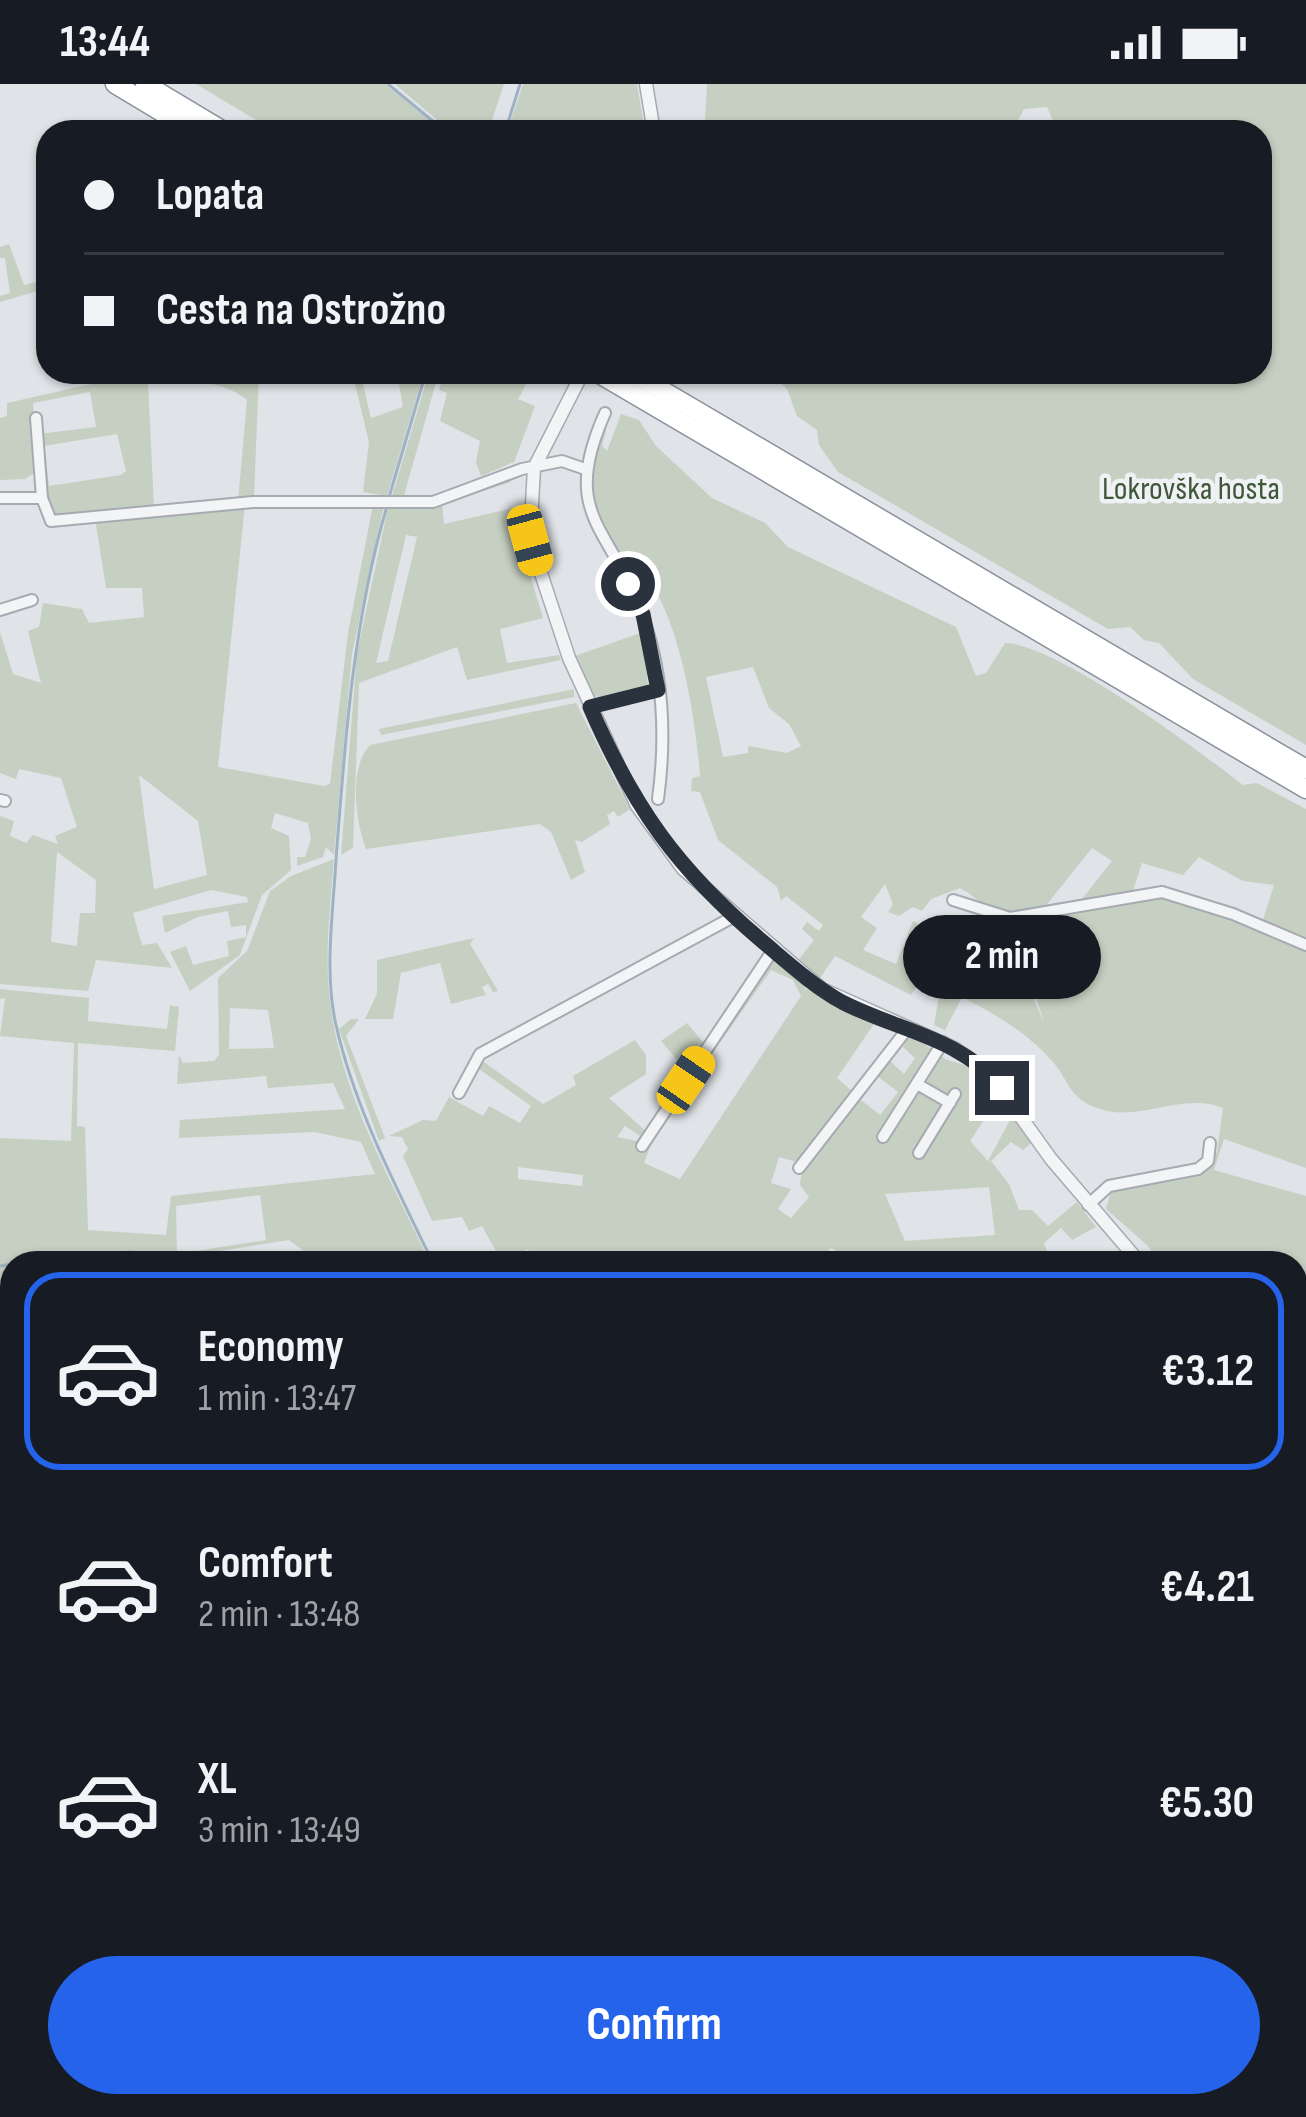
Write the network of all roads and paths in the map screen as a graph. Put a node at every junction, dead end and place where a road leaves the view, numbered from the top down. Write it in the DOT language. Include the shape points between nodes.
graph roads {
  1 [pos="115,84"];
  2 [pos="145,84"];
  3 [pos="646,84"];
  4 [pos="175,120"];
  5 [pos="205,120"];
  6 [pos="652,120"];
  7 [pos="577,384"];
  8 [pos="616,384"];
  9 [pos="651,384"];
  10 [pos="604,413"];
  11 [pos="36,418"];
  12 [pos="534,468"];
  13 [pos="584,469"];
  14 [pos="0,498"];
  15 [pos="42,498"];
  16 [pos="32,599"];
  17 [pos="0,610"];
  18 [pos="658,690"];
  19 [pos="590,707"];
  20 [pos="1306,770"];
  21 [pos="1306,789"];
  22 [pos="658,800"];
  23 [pos="953,900"];
  24 [pos="733,917"];
  25 [pos="1306,945"];
  26 [pos="772,950"];
  27 [pos="908,1028"];
  28 [pos="943,1042"];
  29 [pos="917,1084"];
  30 [pos="459,1093"];
  31 [pos="883,1136"];
  32 [pos="1210,1143"];
  33 [pos="642,1146"];
  34 [pos="919,1153"];
  35 [pos="799,1168"];
  36 [pos="1088,1205"];
  37 [pos="1129,1251"];
  1 -- 4 [label="highway"];
  2 -- 5 [label="highway"];
  3 -- 6 [label="street"];
  7 -- 12 [label="street"];
  8 -- 21 [label="highway"];
  9 -- 20 [label="highway"];
  10 -- 13 [label="street"];
  11 -- 15 [label="street"];
  12 -- 13 [label="street" via="562,461"];
  12 -- 15 [label="street" via="433,502 254,502 51,521"];
  12 -- 19 [label="street" via="530,540"];
  13 -- 18 [label="street" via="587,508 643,614"];
  14 -- 15 [label="street"];
  16 -- 17 [label="street"];
  18 -- 19 [label="street"];
  18 -- 22 [label="street"];
  19 -- 24 [label="street" via="637,806 683,869"];
  23 -- 25 [label="street" via="1010,918 1162,892"];
  24 -- 26 [label="street"];
  24 -- 30 [label="street" via="480,1054"];
  26 -- 27 [label="street" via="840,1001"];
  26 -- 33 [label="street"];
  27 -- 28 [label="street"];
  27 -- 35 [label="street"];
  28 -- 29 [label="street"];
  28 -- 36 [label="street" via="988,1070"];
  29 -- 31 [label="street"];
  29 -- 34 [label="street" via="952,1098"];
  32 -- 36 [label="street" via="1198,1169 1109,1186"];
  36 -- 37 [label="street"];
}
